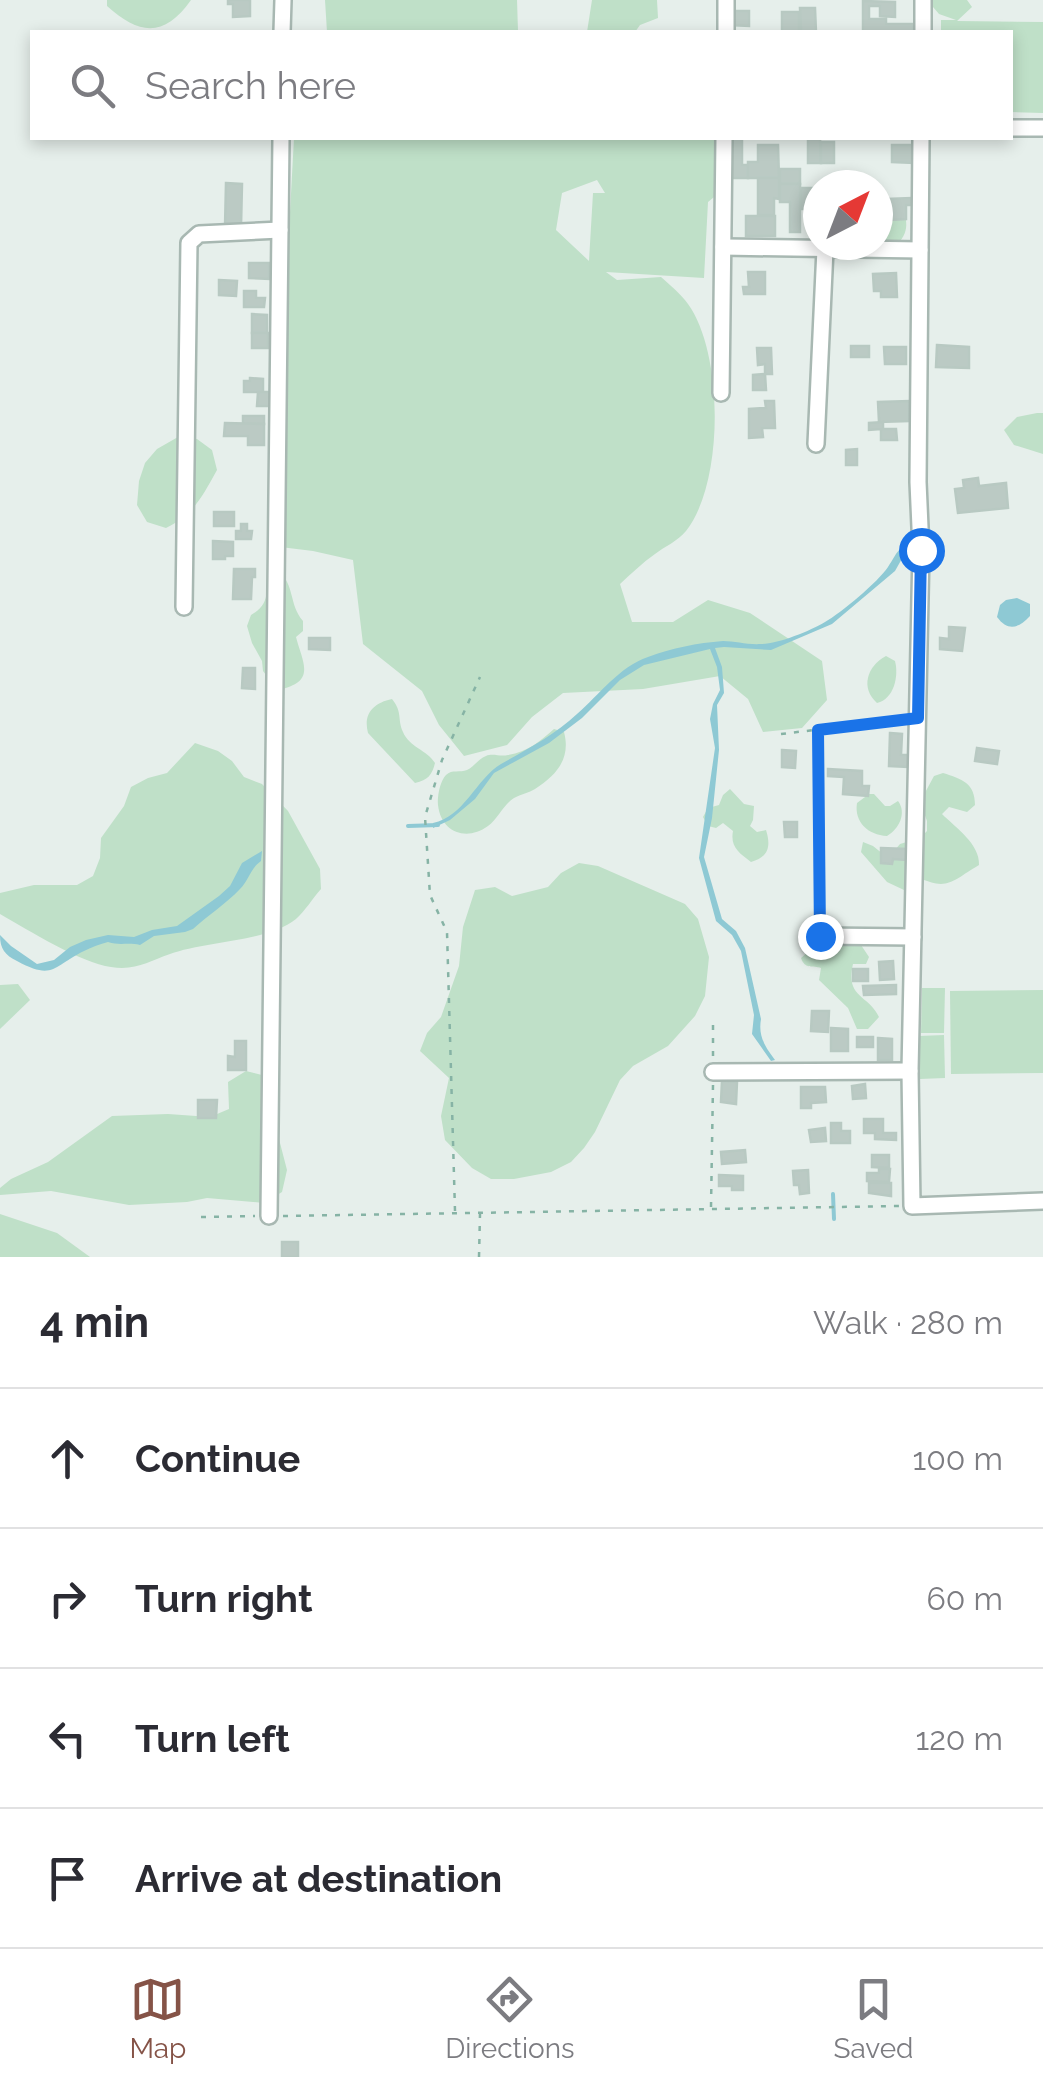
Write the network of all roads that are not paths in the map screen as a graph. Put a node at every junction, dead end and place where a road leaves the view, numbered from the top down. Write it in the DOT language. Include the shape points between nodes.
graph roads {
  1 [pos="283,0"];
  2 [pos="726,0"];
  3 [pos="923,0"];
  4 [pos="282,30"];
  5 [pos="726,30"];
  6 [pos="923,30"];
  7 [pos="1013,128"];
  8 [pos="1043,128"];
  9 [pos="281,140"];
  10 [pos="724,140"];
  11 [pos="922,140"];
  12 [pos="280,230"];
  13 [pos="723,247"];
  14 [pos="803,249"];
  15 [pos="893,250"];
  16 [pos="920,250"];
  17 [pos="824,260"];
  18 [pos="722,393"];
  19 [pos="816,444"];
  20 [pos="184,607"];
  21 [pos="820,936"];
  22 [pos="913,937"];
  23 [pos="910,1071"];
  24 [pos="713,1072"];
  25 [pos="1043,1201"];
  26 [pos="268,1216"];
  1 -- 4 [label="street"];
  2 -- 5 [label="street"];
  3 -- 6 [label="street"];
  7 -- 8 [label="street"];
  9 -- 12 [label="street"];
  10 -- 13 [label="street"];
  11 -- 16 [label="street"];
  12 -- 20 [label="street" via="199,234 189,243"];
  12 -- 26 [label="street"];
  13 -- 14 [label="street"];
  13 -- 18 [label="street"];
  15 -- 16 [label="street"];
  16 -- 22 [label="street"];
  17 -- 19 [label="street"];
  21 -- 22 [label="street"];
  22 -- 23 [label="street"];
  23 -- 24 [label="street"];
  23 -- 25 [label="street" via="912,1206"];
}
